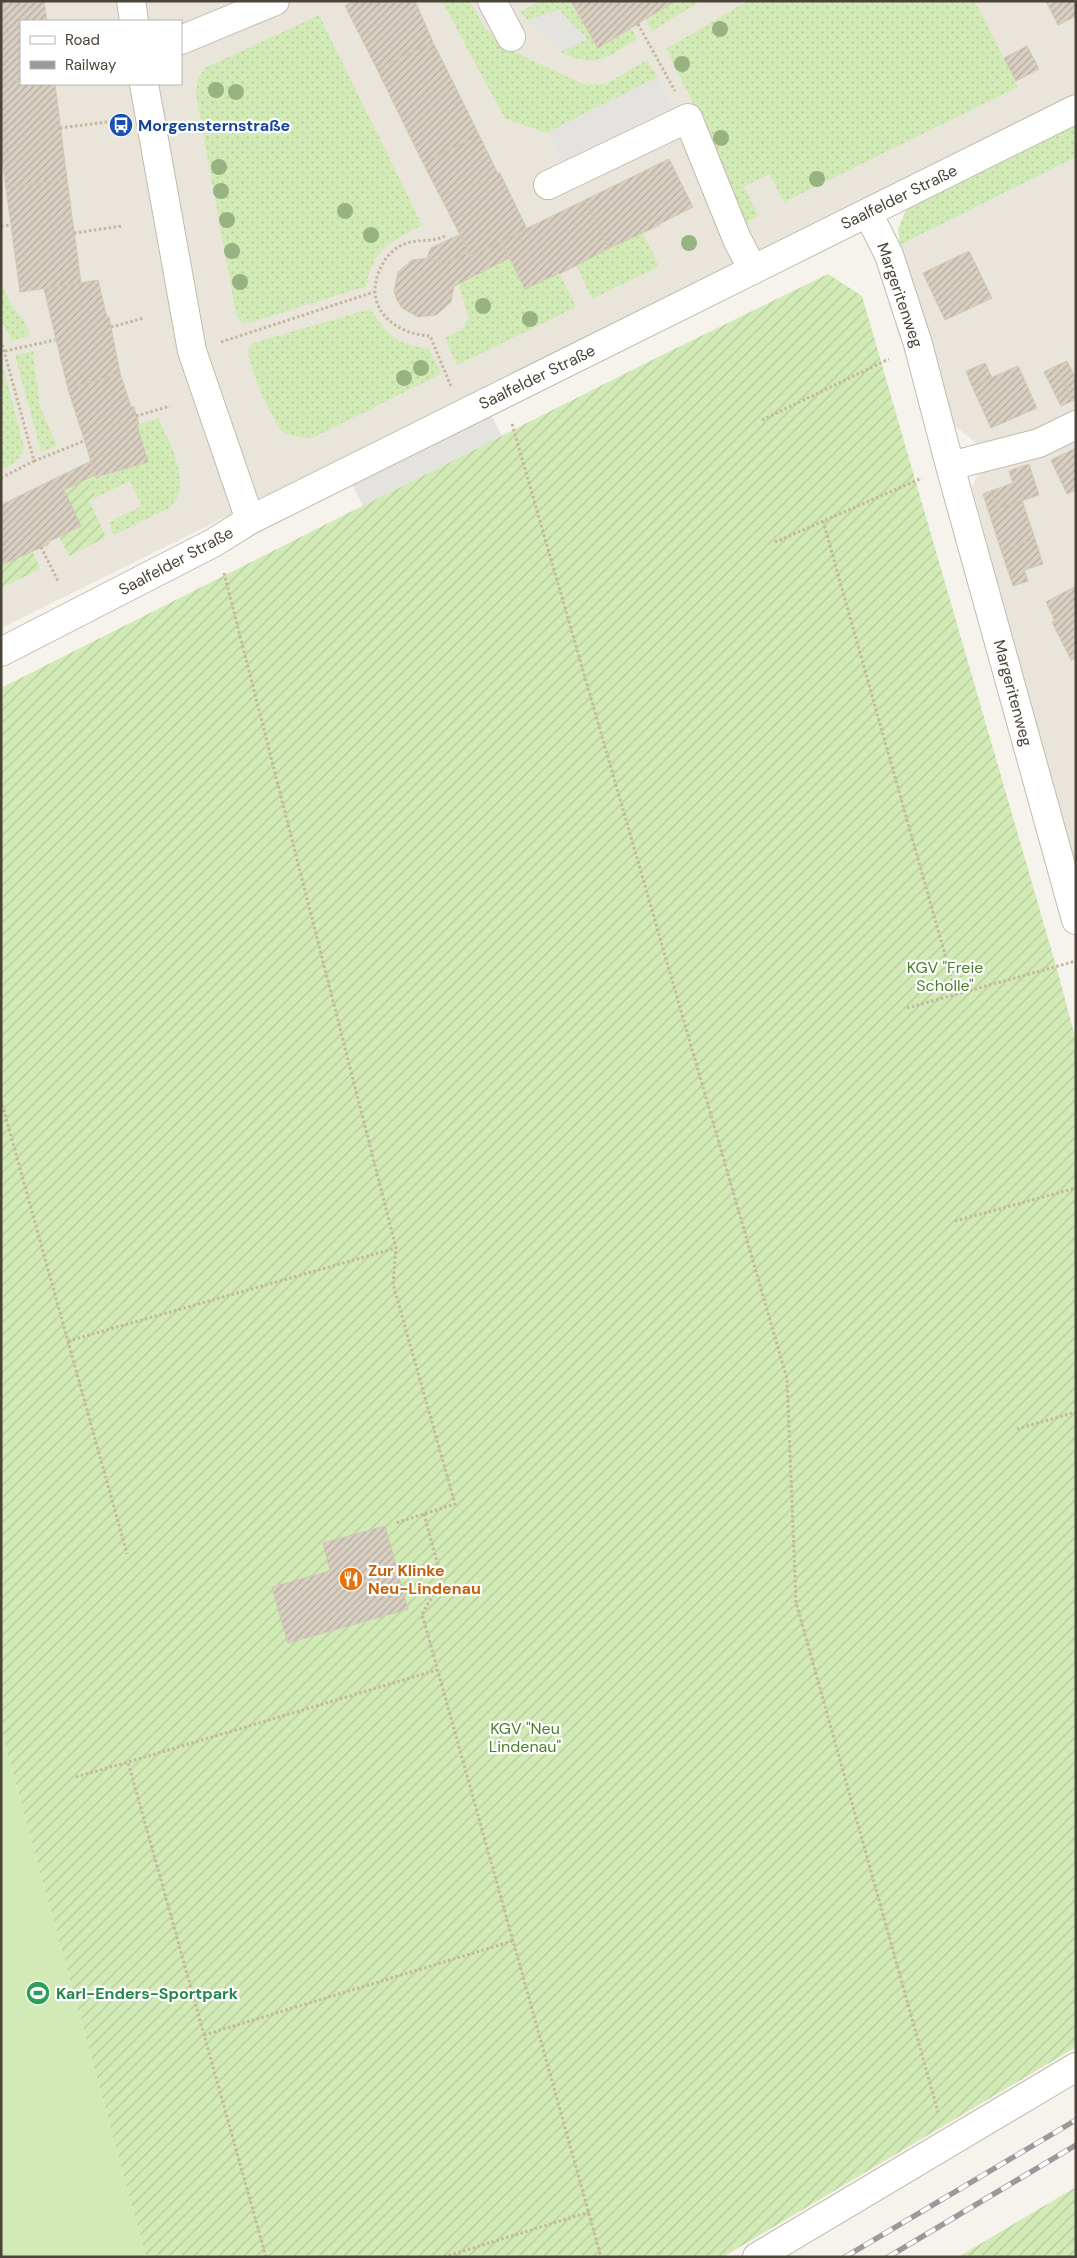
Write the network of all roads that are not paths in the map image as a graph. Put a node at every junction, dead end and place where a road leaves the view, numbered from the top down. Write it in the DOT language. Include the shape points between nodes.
graph roads {
  1 [pos="131,1"];
  2 [pos="275,1"];
  3 [pos="492,1"];
  4 [pos="134,20"];
  5 [pos="511,37"];
  6 [pos="182,40"];
  7 [pos="144,85"];
  8 [pos="1076,110"];
  9 [pos="548,186"];
  10 [pos="868,213"];
  11 [pos="752,270"];
  12 [pos="1076,425"];
  13 [pos="950,466"];
  14 [pos="250,520"];
  15 [pos="1,652"];
  16 [pos="1076,920"];
  17 [pos="1076,2067"];
  18 [pos="758,2257"];
  1 -- 4 [label="street"];
  2 -- 6 [label="street"];
  3 -- 5 [label="street"];
  7 -- 14 [label="street" via="192,351"];
  8 -- 10 [label="street, Saalfelder Straße"];
  9 -- 11 [label="street" via="688,118"];
  10 -- 11 [label="street, Saalfelder Straße"];
  10 -- 13 [label="street, Margeritenweg" via="889,255 916,335"];
  11 -- 14 [label="street, Saalfelder Straße"];
  12 -- 13 [label="street" via="1039,443"];
  13 -- 16 [label="street, Margeritenweg"];
  14 -- 15 [label="street, Saalfelder Straße" via="213,544"];
  17 -- 18 [label="street"];
}
